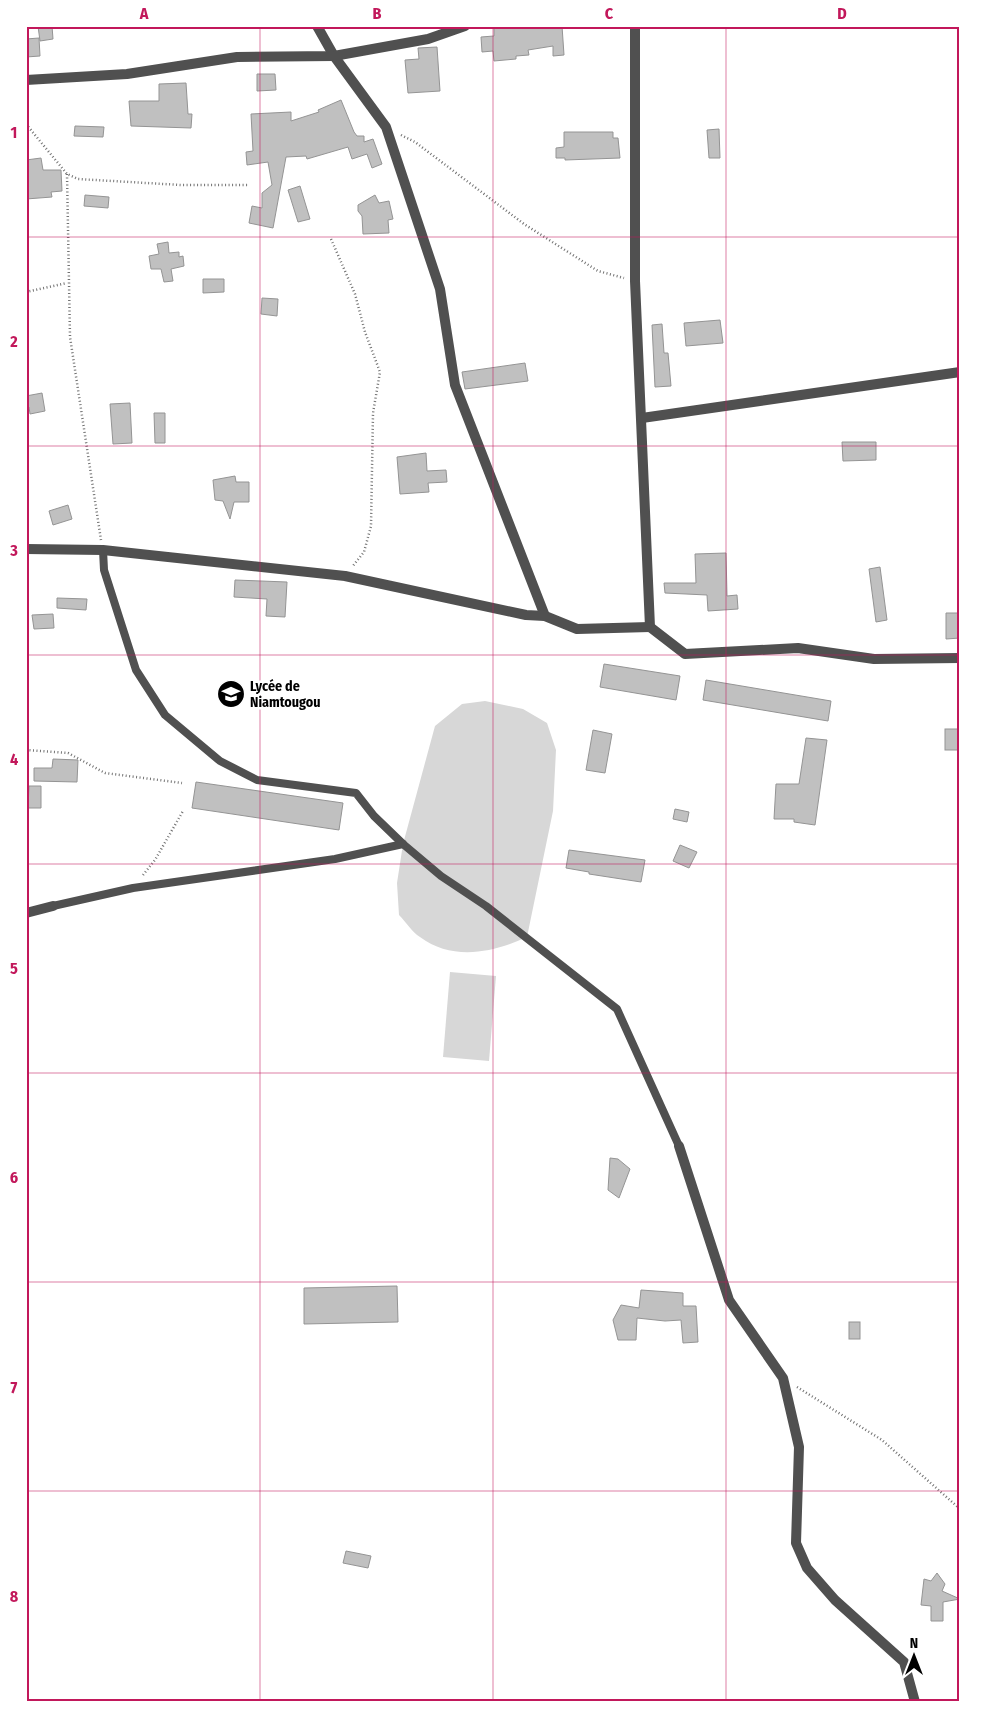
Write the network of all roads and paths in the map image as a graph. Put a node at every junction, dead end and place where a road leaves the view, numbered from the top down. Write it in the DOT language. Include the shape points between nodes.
graph roads {
  1 [pos="318,26"];
  2 [pos="465,26"];
  3 [pos="635,26"];
  4 [pos="334,56"];
  5 [pos="26,80"];
  6 [pos="26,124"];
  7 [pos="386,126"];
  8 [pos="67,174"];
  9 [pos="248,185"];
  10 [pos="330,239"];
  11 [pos="635,281"];
  12 [pos="67,283"];
  13 [pos="26,292"];
  14 [pos="960,372"];
  15 [pos="642,418"];
  16 [pos="26,549"];
  17 [pos="103,550"];
  18 [pos="345,576"];
  19 [pos="545,616"];
  20 [pos="650,627"];
  21 [pos="960,658"];
  22 [pos="26,750"];
  23 [pos="182,783"];
  24 [pos="183,811"];
  25 [pos="403,844"];
  26 [pos="133,888"];
  27 [pos="53,906"];
  28 [pos="26,913"];
  29 [pos="679,1146"];
  30 [pos="783,1378"];
  31 [pos="960,1508"];
  32 [pos="916,1702"];
  1 -- 4 [label="street"];
  2 -- 4 [label="street" via="428,38"];
  3 -- 11 [label="street"];
  4 -- 5 [label="street" via="237,57 127,74"];
  4 -- 7 [label="street"];
  6 -- 8 [label="path"];
  7 -- 11 [label="path" via="415,142 524,224 598,271"];
  7 -- 19 [label="street" via="440,289 455,384"];
  8 -- 9 [label="path" via="78,179"];
  8 -- 12 [label="path"];
  10 -- 18 [label="path" via="356,294 365,332 380,372 374,413 371,526 364,552"];
  11 -- 15 [label="street"];
  12 -- 13 [label="path"];
  12 -- 17 [label="path" via="70,337"];
  14 -- 15 [label="street"];
  15 -- 20 [label="street"];
  16 -- 17 [label="street"];
  17 -- 18 [label="street"];
  17 -- 25 [label="lane" via="104,570 136,670 164,715 220,761 256,780 356,793"];
  18 -- 19 [label="street" via="526,615"];
  19 -- 20 [label="street" via="577,629"];
  20 -- 21 [label="street" via="685,654 798,648 874,659"];
  22 -- 23 [label="path" via="68,753 105,774"];
  24 -- 26 [label="path" via="155,860"];
  25 -- 26 [label="lane" via="334,859"];
  25 -- 29 [label="lane" via="617,1009"];
  26 -- 27 [label="lane"];
  27 -- 28 [label="street"];
  29 -- 30 [label="street" via="729,1300"];
  30 -- 31 [label="path" via="882,1440"];
  30 -- 32 [label="street" via="799,1447 796,1542 807,1568 836,1600 904,1662"];
}
